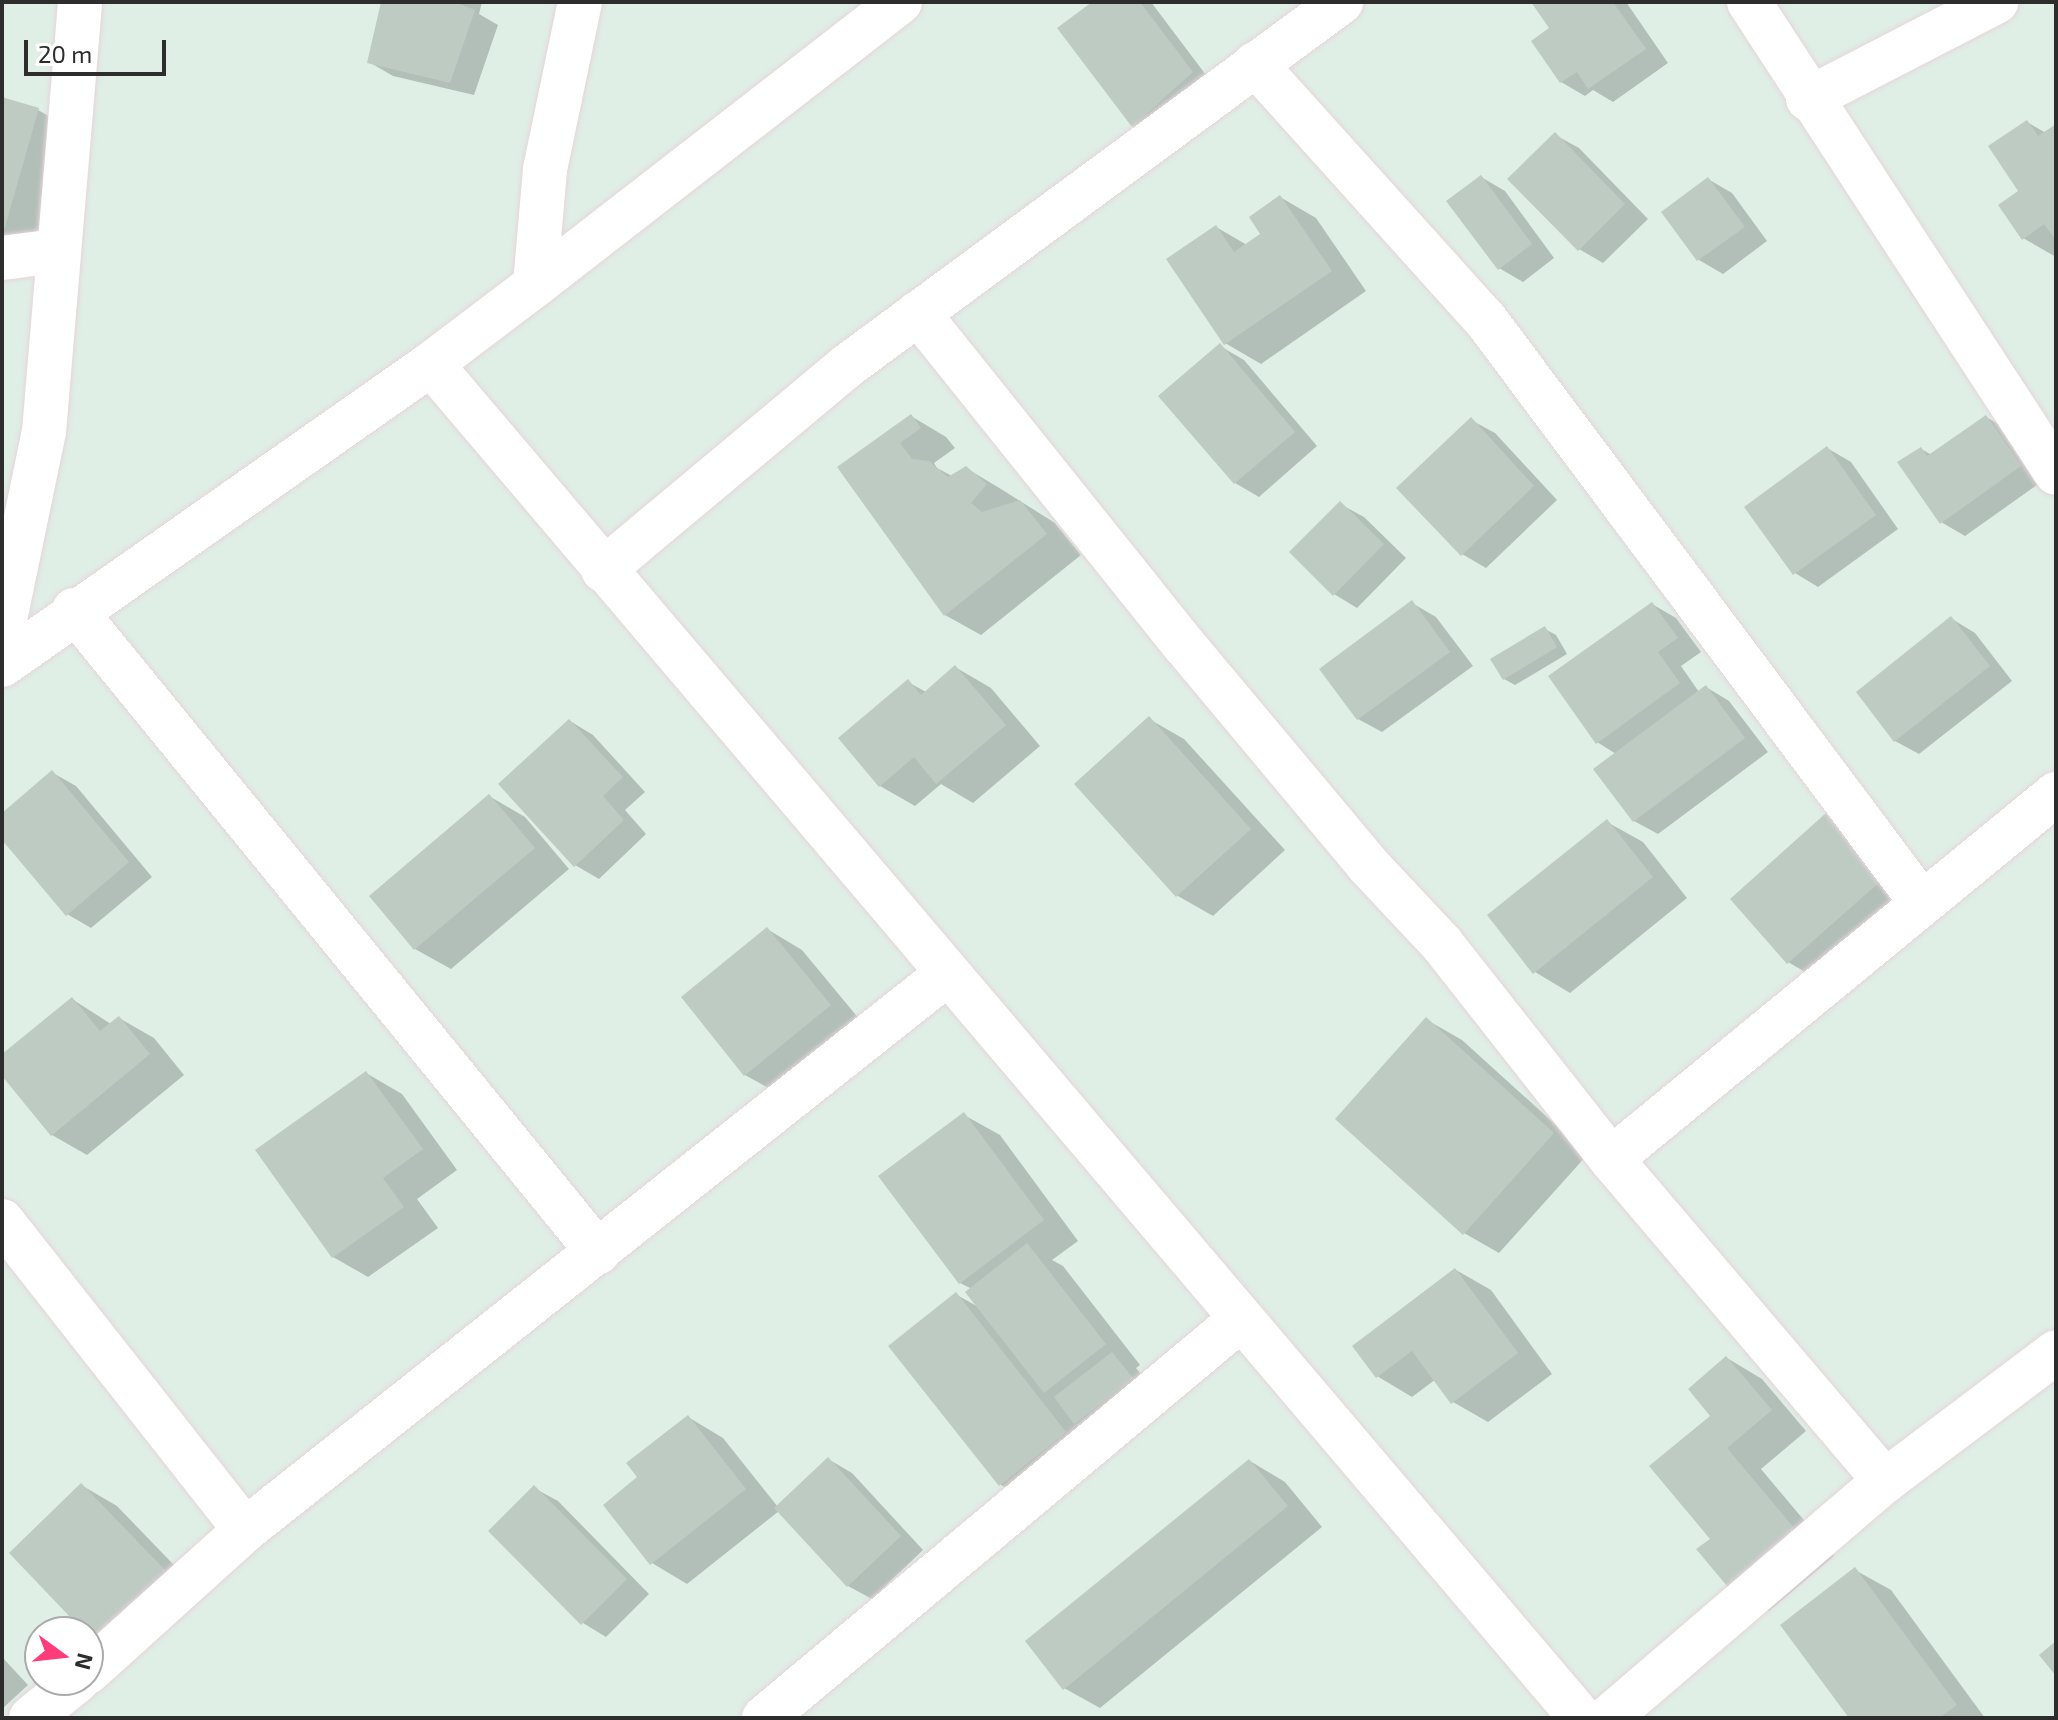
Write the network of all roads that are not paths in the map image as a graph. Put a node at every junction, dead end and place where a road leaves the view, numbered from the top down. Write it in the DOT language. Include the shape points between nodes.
graph roads {
  1 [pos="80,2"];
  2 [pos="580,2"];
  3 [pos="900,2"];
  4 [pos="1341,2"];
  5 [pos="1749,2"];
  6 [pos="1996,2"];
  7 [pos="1255,64"];
  8 [pos="1808,99"];
  9 [pos="57,251"];
  10 [pos="2,258"];
  11 [pos="535,285"];
  12 [pos="918,313"];
  13 [pos="431,364"];
  14 [pos="2056,473"];
  15 [pos="603,570"];
  16 [pos="74,610"];
  17 [pos="2,638"];
  18 [pos="2056,794"];
  19 [pos="1921,902"];
  20 [pos="947,974"];
  21 [pos="1611,1159"];
  22 [pos="2,1221"];
  23 [pos="598,1252"];
  24 [pos="1241,1319"];
  25 [pos="2056,1352"];
  26 [pos="1885,1481"];
  27 [pos="245,1530"];
  28 [pos="104,1658"];
  29 [pos="58,1696"];
  30 [pos="31,1718"];
  31 [pos="764,1718"];
  32 [pos="1581,1718"];
  33 [pos="1608,1718"];
  1 -- 9 [label="street"];
  2 -- 11 [label="street" via="545,170"];
  3 -- 11 [label="street"];
  4 -- 7 [label="street"];
  5 -- 8 [label="street"];
  6 -- 8 [label="street"];
  7 -- 12 [label="street"];
  7 -- 19 [label="street" via="1485,319"];
  8 -- 14 [label="street"];
  9 -- 10 [label="street"];
  9 -- 17 [label="street" via="44,432"];
  11 -- 13 [label="street"];
  12 -- 15 [label="street"];
  12 -- 21 [label="street" via="1195,658 1367,864 1442,944"];
  13 -- 15 [label="street"];
  13 -- 16 [label="street"];
  15 -- 20 [label="street"];
  16 -- 17 [label="street"];
  16 -- 23 [label="street"];
  18 -- 19 [label="street"];
  19 -- 21 [label="street"];
  20 -- 23 [label="street"];
  20 -- 24 [label="street"];
  21 -- 26 [label="street"];
  22 -- 27 [label="street"];
  23 -- 27 [label="street"];
  24 -- 31 [label="street"];
  24 -- 32 [label="street"];
  25 -- 26 [label="street"];
  26 -- 33 [label="street"];
  27 -- 28 [label="street"];
  29 -- 30 [label="street"];
}
